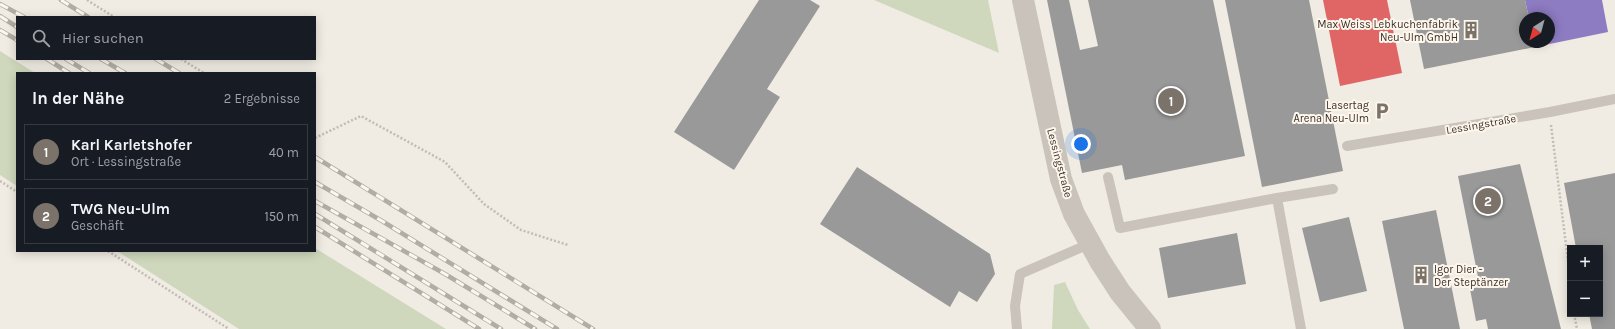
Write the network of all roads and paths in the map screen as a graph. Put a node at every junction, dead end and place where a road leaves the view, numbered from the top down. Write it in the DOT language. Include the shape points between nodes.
graph roads {
  1 [pos="87,0"];
  2 [pos="1023,0"];
  3 [pos="112,16"];
  4 [pos="183,60"];
  5 [pos="202,72"];
  6 [pos="1615,99"];
  7 [pos="1550,112"];
  8 [pos="316,138"];
  9 [pos="1347,146"];
  10 [pos="1108,177"];
  11 [pos="0,181"];
  12 [pos="1333,189"];
  13 [pos="16,191"];
  14 [pos="1277,198"];
  15 [pos="1089,244"];
  16 [pos="568,245"];
  17 [pos="110,252"];
  18 [pos="1567,252"];
  19 [pos="1574,317"];
  20 [pos="229,329"];
  21 [pos="1017,329"];
  22 [pos="1150,329"];
  23 [pos="1302,329"];
  24 [pos="1576,329"];
  1 -- 3 [label="path"];
  2 -- 15 [label="street, Lessingstraße" via="1061,179"];
  4 -- 5 [label="path"];
  6 -- 7 [label="lane, Lessingstraße"];
  7 -- 9 [label="lane, Lessingstraße"];
  7 -- 18 [label="path"];
  8 -- 16 [label="path" via="361,116 445,162 484,204 521,230"];
  10 -- 14 [label="lane" via="1120,228"];
  11 -- 13 [label="path"];
  12 -- 14 [label="lane"];
  14 -- 23 [label="lane"];
  15 -- 21 [label="lane" via="1020,274 1015,306"];
  15 -- 22 [label="street, Lessingstraße" via="1120,292"];
  17 -- 20 [label="path"];
  19 -- 24 [label="path"];
}
